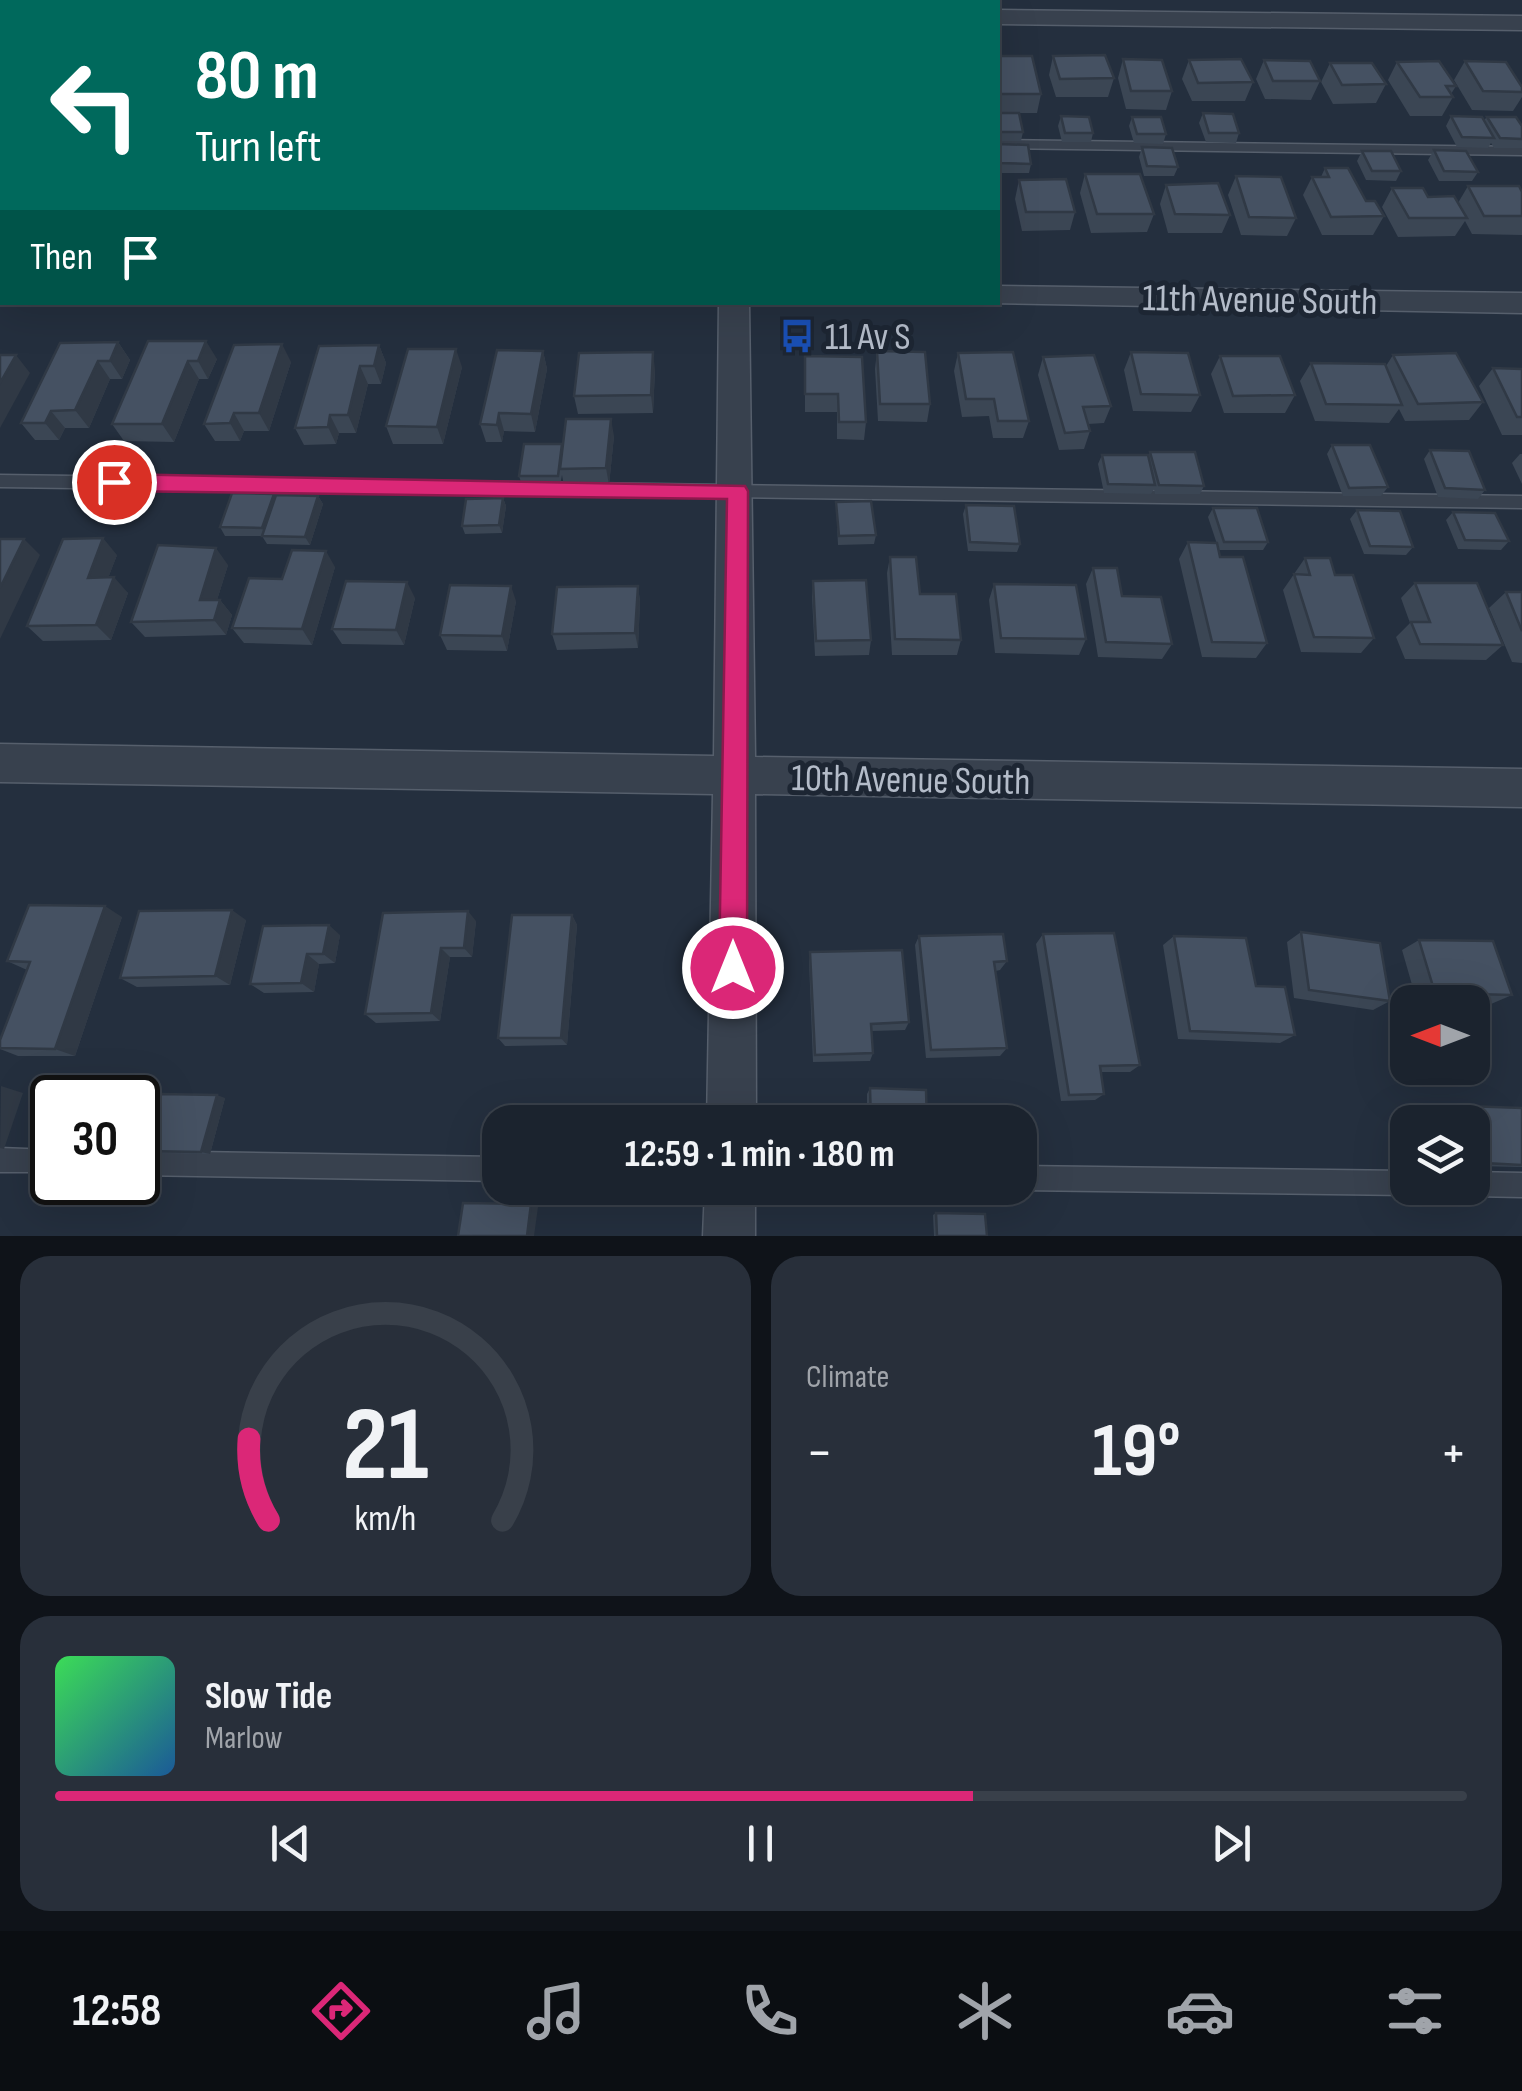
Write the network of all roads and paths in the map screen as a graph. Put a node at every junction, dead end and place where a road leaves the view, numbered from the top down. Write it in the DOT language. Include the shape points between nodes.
graph roads {
  1 [pos="1000,17"];
  2 [pos="1522,23"];
  3 [pos="1000,144"];
  4 [pos="1522,151"];
  5 [pos="1000,296"];
  6 [pos="1522,303"];
  7 [pos="734,305"];
  8 [pos="0,481"];
  9 [pos="737,491"];
  10 [pos="1522,502"];
  11 [pos="0,763"];
  12 [pos="735,776"];
  13 [pos="1522,788"];
  14 [pos="731,1105"];
  15 [pos="0,1160"];
  16 [pos="30,1161"];
  17 [pos="160,1163"];
  18 [pos="482,1169"];
  19 [pos="1037,1178"];
  20 [pos="1390,1184"];
  21 [pos="1490,1184"];
  22 [pos="1522,1185"];
  23 [pos="730,1205"];
  24 [pos="729,1236"];
  1 -- 2 [label="street"];
  3 -- 4 [label="lane"];
  5 -- 6 [label="street, 11th Avenue South"];
  7 -- 9 [label="street"];
  8 -- 9 [label="lane"];
  9 -- 10 [label="lane"];
  9 -- 12 [label="street"];
  11 -- 12 [label="street, 10th Avenue South"];
  12 -- 13 [label="street, 10th Avenue South"];
  12 -- 14 [label="street"];
  15 -- 16 [label="lane"];
  17 -- 18 [label="lane"];
  19 -- 20 [label="lane"];
  21 -- 22 [label="lane"];
  23 -- 24 [label="street"];
}
